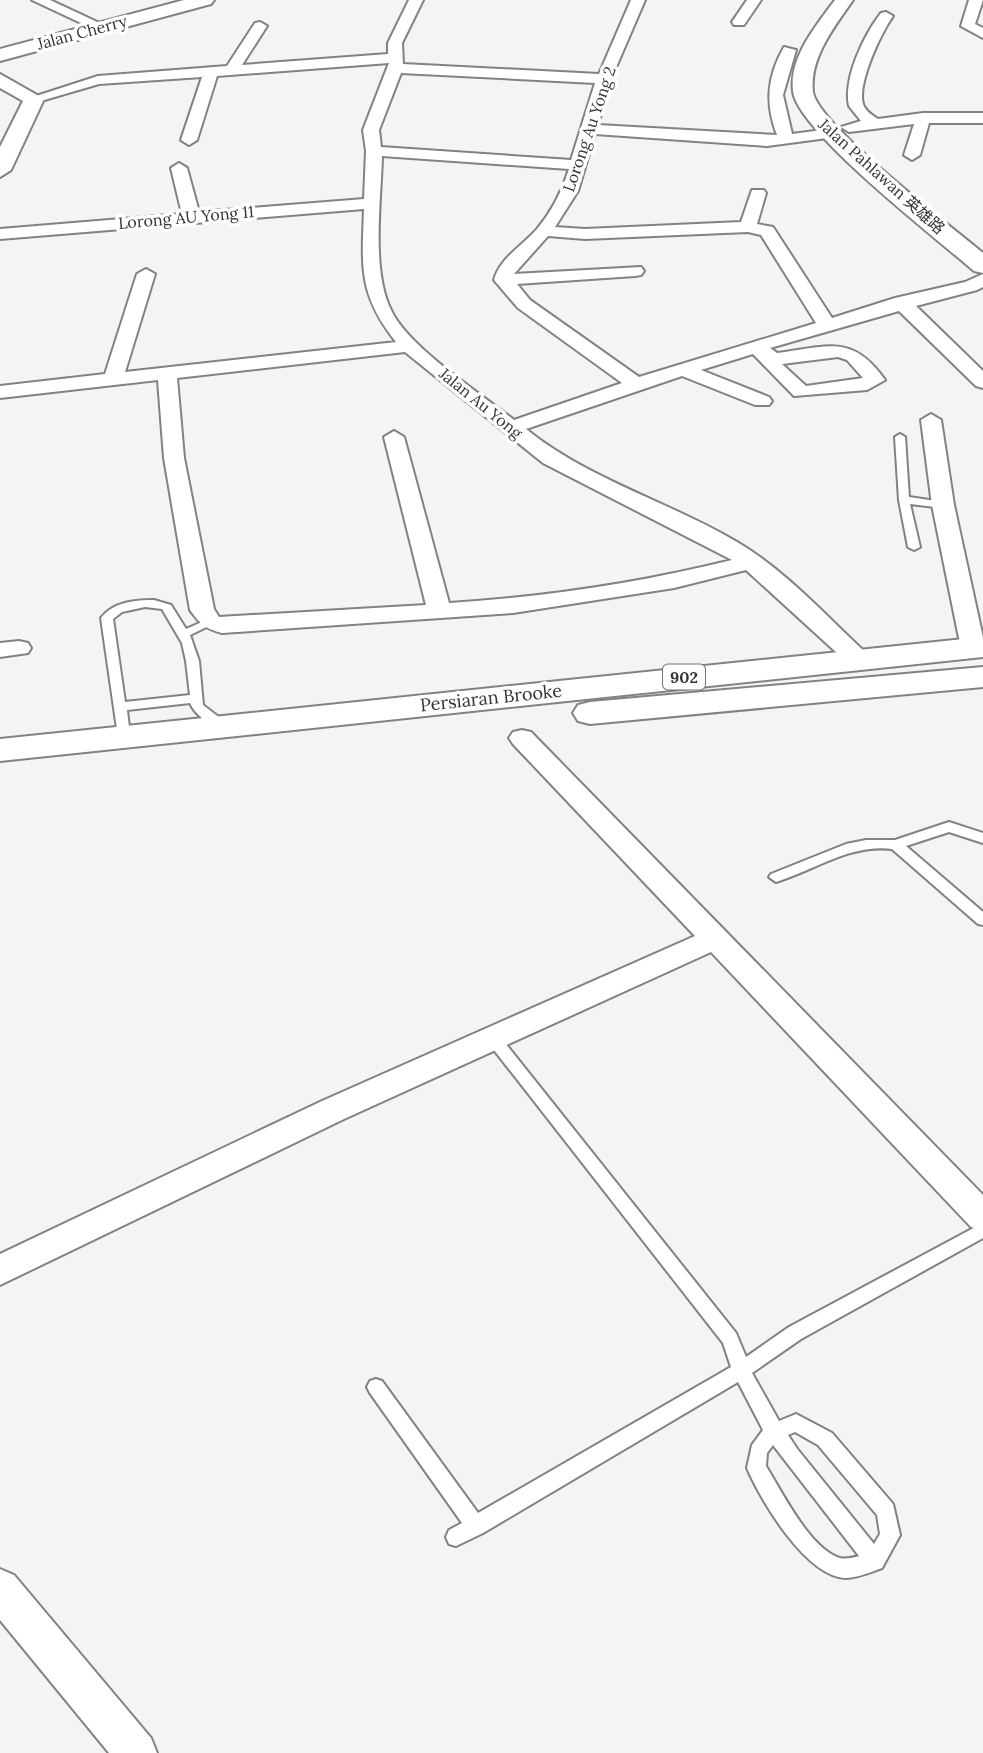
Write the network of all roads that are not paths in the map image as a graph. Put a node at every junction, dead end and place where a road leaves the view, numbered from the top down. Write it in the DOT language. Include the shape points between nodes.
graph roads {
  1 [pos="39,0"];
  2 [pos="205,0"];
  3 [pos="416,0"];
  4 [pos="638,0"];
  5 [pos="754,0"];
  6 [pos="842,0"];
  7 [pos="865,0"];
  8 [pos="976,0"];
  9 [pos="886,16"];
  10 [pos="739,22"];
  11 [pos="260,26"];
  12 [pos="101,27"];
  13 [pos="983,34"];
  14 [pos="789,50"];
  15 [pos="0,55"];
  16 [pos="395,63"];
  17 [pos="829,63"];
  18 [pos="232,69"];
  19 [pos="211,71"];
  20 [pos="604,79"];
  21 [pos="0,80"];
  22 [pos="34,99"];
  23 [pos="834,106"];
  24 [pos="923,118"];
  25 [pos="983,118"];
  26 [pos="874,123"];
  27 [pos="591,128"];
  28 [pos="840,131"];
  29 [pos="787,140"];
  30 [pos="189,141"];
  31 [pos="6,146"];
  32 [pos="374,151"];
  33 [pos="912,155"];
  34 [pos="576,165"];
  35 [pos="179,168"];
  36 [pos="0,170"];
  37 [pos="758,193"];
  38 [pos="372,202"];
  39 [pos="191,216"];
  40 [pos="747,227"];
  41 [pos="544,231"];
  42 [pos="0,234"];
  43 [pos="983,241"];
  44 [pos="983,266"];
  45 [pos="635,271"];
  46 [pos="146,274"];
  47 [pos="503,280"];
  48 [pos="979,284"];
  49 [pos="901,302"];
  50 [pos="826,324"];
  51 [pos="409,346"];
  52 [pos="755,346"];
  53 [pos="773,359"];
  54 [pos="683,370"];
  55 [pos="167,374"];
  56 [pos="113,379"];
  57 [pos="983,382"];
  58 [pos="636,384"];
  59 [pos="0,391"];
  60 [pos="762,401"];
  61 [pos="931,420"];
  62 [pos="513,427"];
  63 [pos="394,437"];
  64 [pos="900,437"];
  65 [pos="904,500"];
  66 [pos="943,505"];
  67 [pos="914,547"];
  68 [pos="750,562"];
  69 [pos="439,611"];
  70 [pos="211,622"];
  71 [pos="183,634"];
  72 [pos="980,657"];
  73 [pos="857,658"];
  74 [pos="196,698"];
  75 [pos="391,720"];
  76 [pos="122,722"];
  77 [pos="334,727"];
  78 [pos="224,728"];
  79 [pos="523,738"];
  80 [pos="0,750"];
  81 [pos="0,776"];
  82 [pos="983,838"];
  83 [pos="896,845"];
  84 [pos="776,877"];
  85 [pos="983,920"];
  86 [pos="716,938"];
  87 [pos="492,1038"];
  88 [pos="983,1217"];
  89 [pos="983,1230"];
  90 [pos="0,1270"];
  91 [pos="740,1371"];
  92 [pos="376,1387"];
  93 [pos="772,1432"];
  94 [pos="476,1526"];
  95 [pos="457,1537"];
  96 [pos="875,1561"];
  97 [pos="0,1589"];
  98 [pos="136,1753"];
  1 -- 12 [label="street"];
  2 -- 12 [label="main road, Jalan Cherry"];
  3 -- 16 [label="street, Jalan Au Yong" via="395,43"];
  4 -- 20 [label="street, Lorong Au Yong 2"];
  5 -- 10 [label="street"];
  6 -- 28 [label="main road, Jalan Pahlawan 英雄路" via="811,52 803,93 810,110"];
  7 -- 17 [label="main road"];
  8 -- 13 [label="street" via="968,26"];
  9 -- 26 [label="street" via="870,45 854,99 856,108"];
  11 -- 18 [label="street"];
  12 -- 15 [label="main road, Jalan Cherry"];
  14 -- 29 [label="street" via="773,102"];
  16 -- 18 [label="street"];
  16 -- 20 [label="street"];
  16 -- 32 [label="street, Jalan Au Yong" via="371,130"];
  18 -- 19 [label="street"];
  19 -- 22 [label="street" via="98,80"];
  19 -- 30 [label="street"];
  20 -- 27 [label="street, Lorong Au Yong 2"];
  21 -- 22 [label="main road"];
  22 -- 31 [label="main road"];
  23 -- 28 [label="main road, Jalan Pahlawan 英雄路"];
  24 -- 25 [label="street"];
  24 -- 26 [label="street"];
  24 -- 33 [label="street"];
  26 -- 28 [label="street"];
  27 -- 29 [label="street"];
  27 -- 34 [label="street, Lorong Au Yong 2"];
  28 -- 29 [label="street"];
  28 -- 43 [label="main road, Jalan Pahlawan 英雄路"];
  28 -- 44 [label="main road, Jalan Pahlawan 英雄路"];
  31 -- 36 [label="main road"];
  32 -- 34 [label="street"];
  32 -- 38 [label="street, Jalan Au Yong"];
  34 -- 41 [label="street, Lorong Au Yong 2" via="570,191"];
  35 -- 39 [label="street"];
  37 -- 40 [label="street"];
  38 -- 39 [label="street, Lorong AU Yong 11"];
  38 -- 51 [label="street, Jalan Au Yong" via="376,296 383,314"];
  39 -- 42 [label="street, Lorong AU Yong 11"];
  40 -- 41 [label="street" via="585,234"];
  40 -- 50 [label="street" via="771,233"];
  41 -- 47 [label="street, Lorong Au Yong 2" via="506,269"];
  45 -- 47 [label="street"];
  46 -- 56 [label="street"];
  47 -- 58 [label="street" via="524,304"];
  48 -- 49 [label="street"];
  49 -- 50 [label="street"];
  49 -- 57 [label="street"];
  50 -- 52 [label="street"];
  51 -- 55 [label="street"];
  51 -- 62 [label="street, Jalan Au Yong"];
  52 -- 53 [label="street"];
  52 -- 54 [label="street"];
  54 -- 58 [label="street"];
  54 -- 60 [label="street"];
  55 -- 56 [label="street"];
  55 -- 70 [label="street" via="174,458 202,610"];
  56 -- 59 [label="street"];
  58 -- 62 [label="street"];
  61 -- 66 [label="street"];
  62 -- 68 [label="street, Jalan Au Yong" via="550,459 730,547"];
  63 -- 69 [label="street"];
  64 -- 65 [label="lane"];
  65 -- 66 [label="lane"];
  65 -- 67 [label="lane"];
  66 -- 72 [label="street"];
  68 -- 69 [label="street" via="674,581 513,606"];
  68 -- 73 [label="street, Jalan Au Yong"];
  69 -- 70 [label="street" via="234,628"];
  70 -- 71 [label="lane"];
  71 -- 74 [label="lane"];
  71 -- 76 [label="lane" via="160,603 109,614"];
  72 -- 73 [label="main road, Persiaran Brooke / 902"];
  72 -- 75 [label="main road, Persiaran Brooke / 902"];
  73 -- 75 [label="main road, Persiaran Brooke / 902"];
  74 -- 76 [label="lane"];
  74 -- 78 [label="lane" via="197,706"];
  75 -- 77 [label="main road, Persiaran Brooke / 902"];
  76 -- 78 [label="main road, Persiaran Brooke / 902"];
  76 -- 80 [label="main road, Persiaran Brooke / 902"];
  77 -- 78 [label="main road, Persiaran Brooke / 902"];
  77 -- 81 [label="main road, Persiaran Brooke / 902"];
  79 -- 86 [label="street"];
  82 -- 83 [label="lane" via="949,827"];
  83 -- 84 [label="lane" via="858,846"];
  83 -- 85 [label="lane"];
  86 -- 87 [label="street"];
  86 -- 88 [label="street"];
  87 -- 90 [label="street"];
  87 -- 91 [label="lane" via="730,1339"];
  89 -- 91 [label="lane" via="795,1333"];
  91 -- 93 [label="lane"];
  91 -- 94 [label="lane"];
  92 -- 94 [label="lane"];
  93 -- 96 [label="lane"];
  93 -- 96 [label="lane" via="796,1423 811,1429 825,1439 886,1511 890,1535"];
  93 -- 96 [label="lane" via="755,1455 756,1468 802,1538 822,1561 841,1569"];
  94 -- 95 [label="lane"];
  97 -- 98 [label="street"];
}
